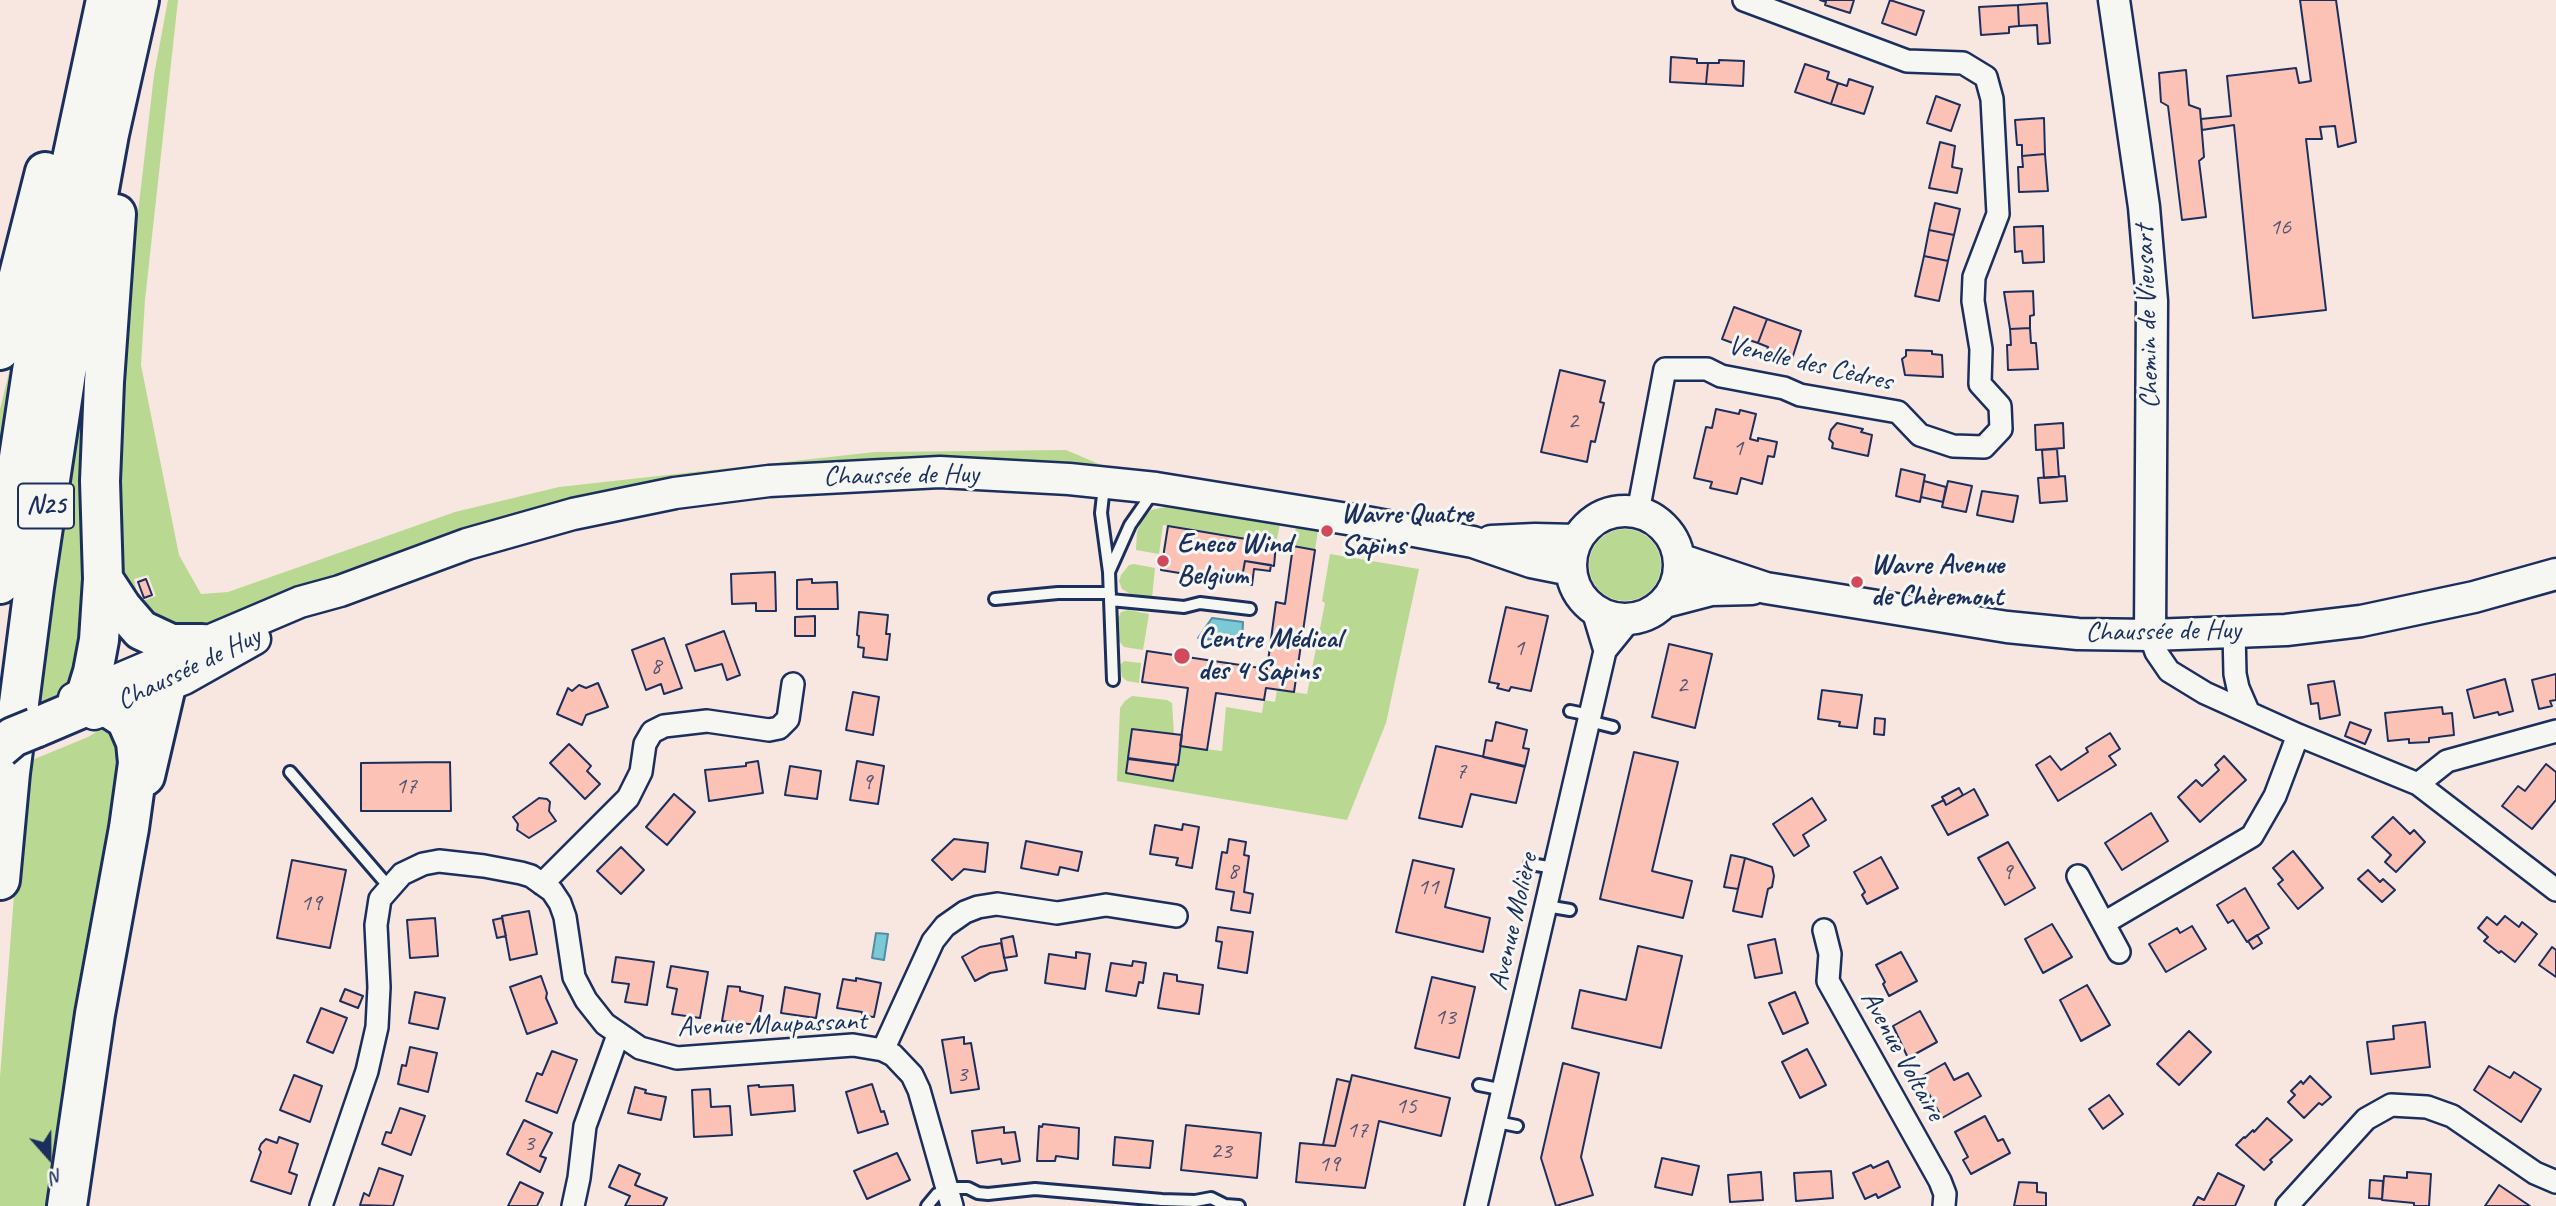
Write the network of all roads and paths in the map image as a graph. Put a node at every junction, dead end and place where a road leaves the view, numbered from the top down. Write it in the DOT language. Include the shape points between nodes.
graph roads {
  1 [pos="88,0"];
  2 [pos="106,0"];
  3 [pos="139,0"];
  4 [pos="1744,0"];
  5 [pos="2114,0"];
  6 [pos="108,134"];
  7 [pos="0,350"];
  8 [pos="1105,483"];
  9 [pos="1156,488"];
  10 [pos="1638,512"];
  11 [pos="1577,540"];
  12 [pos="1473,542"];
  13 [pos="1679,559"];
  14 [pos="1571,570"];
  15 [pos="1109,572"];
  16 [pos="2556,574"];
  17 [pos="103,579"];
  18 [pos="0,584"];
  19 [pos="1766,588"];
  20 [pos="340,591"];
  21 [pos="1110,596"];
  22 [pos="995,599"];
  23 [pos="1665,602"];
  24 [pos="1592,608"];
  25 [pos="1250,609"];
  26 [pos="1631,619"];
  27 [pos="2234,632"];
  28 [pos="2150,635"];
  29 [pos="202,644"];
  30 [pos="1605,651"];
  31 [pos="1113,680"];
  32 [pos="793,684"];
  33 [pos="166,685"];
  34 [pos="98,700"];
  35 [pos="2248,711"];
  36 [pos="1583,716"];
  37 [pos="1613,727"];
  38 [pos="2556,731"];
  39 [pos="26,732"];
  40 [pos="2298,735"];
  41 [pos="290,772"];
  42 [pos="2418,785"];
  43 [pos="129,828"];
  44 [pos="1530,864"];
  45 [pos="1555,868"];
  46 [pos="2078,876"];
  47 [pos="0,880"];
  48 [pos="542,884"];
  49 [pos="389,887"];
  50 [pos="2556,890"];
  51 [pos="1546,906"];
  52 [pos="1570,910"];
  53 [pos="1176,916"];
  54 [pos="2104,923"];
  55 [pos="1824,930"];
  56 [pos="2119,951"];
  57 [pos="618,1035"];
  58 [pos="883,1050"];
  59 [pos="1479,1085"];
  60 [pos="1504,1090"];
  61 [pos="2556,1182"];
  62 [pos="950,1198"];
  63 [pos="1194,1203"];
  64 [pos="66,1206"];
  65 [pos="321,1206"];
  66 [pos="573,1206"];
  67 [pos="927,1206"];
  68 [pos="1239,1206"];
  69 [pos="1476,1206"];
  70 [pos="1944,1206"];
  71 [pos="2287,1206"];
  1 -- 7 [label="highway"];
  2 -- 18 [label="highway, N25" via="32,371"];
  3 -- 6 [label="highway, N25"];
  4 -- 10 [label="street, Venelle des Cèdres" via="1907,61 1963,63 1986,77 1992,99 1998,214 1974,276 1973,301 1980,384 2000,406 2001,429 1984,447 1953,446 1920,435 1898,412 1800,395 1707,369 1665,369"];
  5 -- 28 [label="main road, Chemin de Vieusart" via="2144,207 2152,301"];
  6 -- 17 [label="highway" via="122,170 104,382"];
  6 -- 47 [label="highway, N25" via="36,573"];
  8 -- 9 [label="main road, Chaussée de Huy"];
  8 -- 15 [label="lane" via="1101,513"];
  8 -- 20 [label="main road, Chaussée de Huy" via="940,472 769,481 675,493 573,514 467,544"];
  9 -- 12 [label="main road, Chaussée de Huy"];
  9 -- 15 [label="lane" via="1130,524"];
  10 -- 11 [label="main road" via="1621,511 1595,519"];
  10 -- 13 [label="main road" via="1670,533"];
  11 -- 12 [label="main road, Chaussée de Huy"];
  11 -- 14 [label="main road"];
  12 -- 14 [label="main road, Chaussée de Huy"];
  13 -- 19 [label="main road, Chaussée de Huy"];
  13 -- 23 [label="main road" via="1679,574"];
  14 -- 24 [label="main road" via="1578,591"];
  15 -- 21 [label="lane"];
  16 -- 27 [label="main road, Chaussée de Huy" via="2361,621"];
  17 -- 29 [label="highway" via="141,630 171,644"];
  17 -- 34 [label="highway"];
  19 -- 23 [label="main road, Chaussée de Huy" via="1711,590"];
  19 -- 28 [label="main road, Chaussée de Huy" via="2007,627"];
  20 -- 29 [label="main road, Chaussée de Huy" via="300,602"];
  20 -- 33 [label="main road, Chaussée de Huy"];
  21 -- 22 [label="lane" via="1058,593"];
  21 -- 25 [label="lane" via="1184,607 1200,603"];
  21 -- 31 [label="lane"];
  23 -- 26 [label="main road"];
  24 -- 26 [label="main road"];
  24 -- 30 [label="street"];
  26 -- 30 [label="street, Avenue Molière"];
  27 -- 28 [label="main road, Chaussée de Huy"];
  27 -- 35 [label="street" via="2235,674"];
  28 -- 35 [label="street" via="2169,671"];
  29 -- 34 [label="main road, Chaussée de Huy"];
  30 -- 36 [label="street, Avenue Molière"];
  32 -- 48 [label="street" via="788,719 779,728 707,722 664,726 652,732 628,798"];
  33 -- 34 [label="main road, Chaussée de Huy"];
  33 -- 43 [label="highway"];
  34 -- 39 [label="highway"];
  34 -- 43 [label="highway" via="126,719 136,742 138,763"];
  35 -- 40 [label="street"];
  36 -- 37 [label="lane"];
  36 -- 45 [label="street, Avenue Molière"];
  38 -- 42 [label="street" via="2447,761"];
  40 -- 42 [label="street"];
  40 -- 54 [label="street" via="2275,796 2252,836"];
  41 -- 49 [label="lane"];
  42 -- 50 [label="street"];
  43 -- 64 [label="highway"];
  44 -- 45 [label="lane"];
  45 -- 51 [label="street, Avenue Molière"];
  46 -- 54 [label="street"];
  48 -- 49 [label="street" via="521,873 439,861 411,868"];
  48 -- 57 [label="street, Avenue Maupassant" via="560,904 574,977 597,1016"];
  49 -- 65 [label="street" via="377,911 377,1027 367,1071"];
  51 -- 52 [label="lane"];
  51 -- 60 [label="street, Avenue Molière"];
  53 -- 58 [label="street" via="1106,905 1057,913 997,904 965,912 933,941"];
  54 -- 56 [label="street"];
  55 -- 70 [label="street, Avenue Voltaire" via="1830,954 1828,981 1940,1181"];
  57 -- 58 [label="street, Avenue Maupassant" via="640,1048 677,1058 853,1045"];
  57 -- 66 [label="street" via="585,1126"];
  58 -- 62 [label="street, Avenue Maupassant" via="904,1064 917,1085"];
  59 -- 60 [label="lane"];
  60 -- 69 [label="street, Avenue Molière" via="1507,1124"];
  61 -- 71 [label="street" via="2535,1173 2452,1116 2427,1107 2391,1105 2366,1119"];
  62 -- 63 [label="lane" via="968,1188 988,1194 1026,1189"];
  62 -- 67 [label="lane" via="937,1194"];
  63 -- 68 [label="lane" via="1211,1198"];
}
